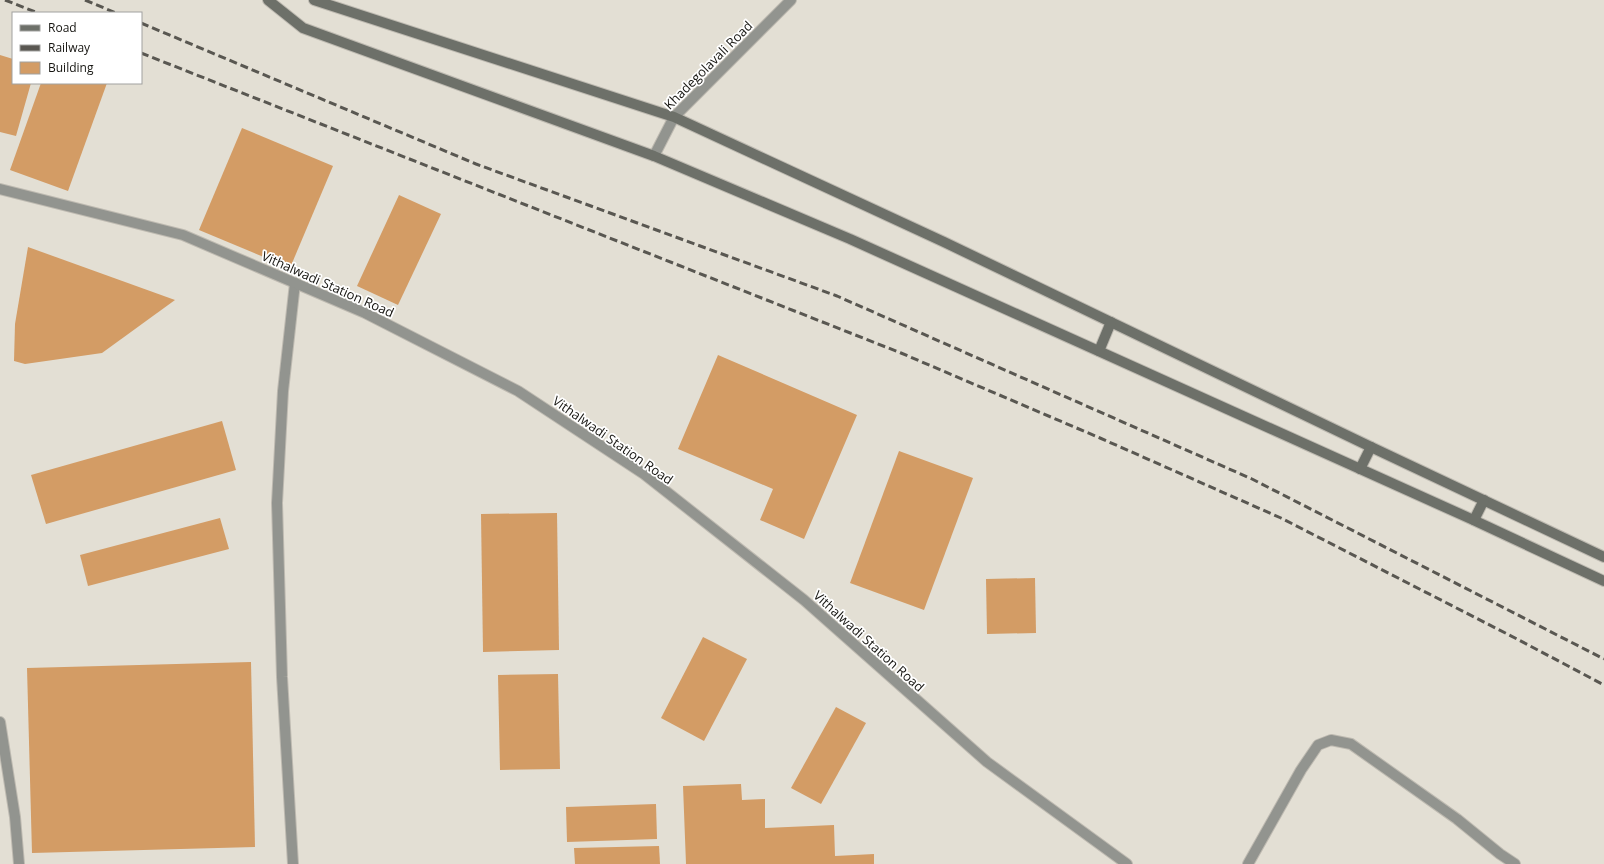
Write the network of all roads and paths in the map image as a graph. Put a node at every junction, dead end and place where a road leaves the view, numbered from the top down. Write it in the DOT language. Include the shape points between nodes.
graph roads {
  1 [pos="268,0"];
  2 [pos="314,0"];
  3 [pos="791,0"];
  4 [pos="674,117"];
  5 [pos="654,156"];
  6 [pos="0,188"];
  7 [pos="295,283"];
  8 [pos="1111,322"];
  9 [pos="1100,351"];
  10 [pos="1371,447"];
  11 [pos="1360,469"];
  12 [pos="1484,500"];
  13 [pos="1474,520"];
  14 [pos="1604,557"];
  15 [pos="1604,581"];
  16 [pos="0,722"];
  17 [pos="18,864"];
  18 [pos="293,864"];
  19 [pos="1127,864"];
  20 [pos="1248,864"];
  21 [pos="1515,864"];
  1 -- 5 [label="main road" via="303,28"];
  2 -- 4 [label="main road"];
  3 -- 4 [label="street, Khadegolavali Road"];
  4 -- 5 [label="street, Khadegolavali Road"];
  4 -- 8 [label="main road"];
  5 -- 9 [label="main road" via="850,239"];
  6 -- 7 [label="street, Vithalwadi Station Road" via="183,235"];
  7 -- 18 [label="street" via="283,391 277,503 282,677"];
  7 -- 19 [label="street, Vithalwadi Station Road" via="365,313 518,391 644,474 804,600 987,762"];
  8 -- 9 [label="main road"];
  8 -- 10 [label="main road"];
  9 -- 11 [label="main road"];
  10 -- 11 [label="main road"];
  10 -- 12 [label="main road"];
  11 -- 13 [label="main road"];
  12 -- 13 [label="main road"];
  12 -- 14 [label="main road"];
  13 -- 15 [label="main road"];
  16 -- 17 [label="street" via="15,817"];
  20 -- 21 [label="street" via="1301,770 1318,745 1332,740 1351,744 1457,818"];
}
